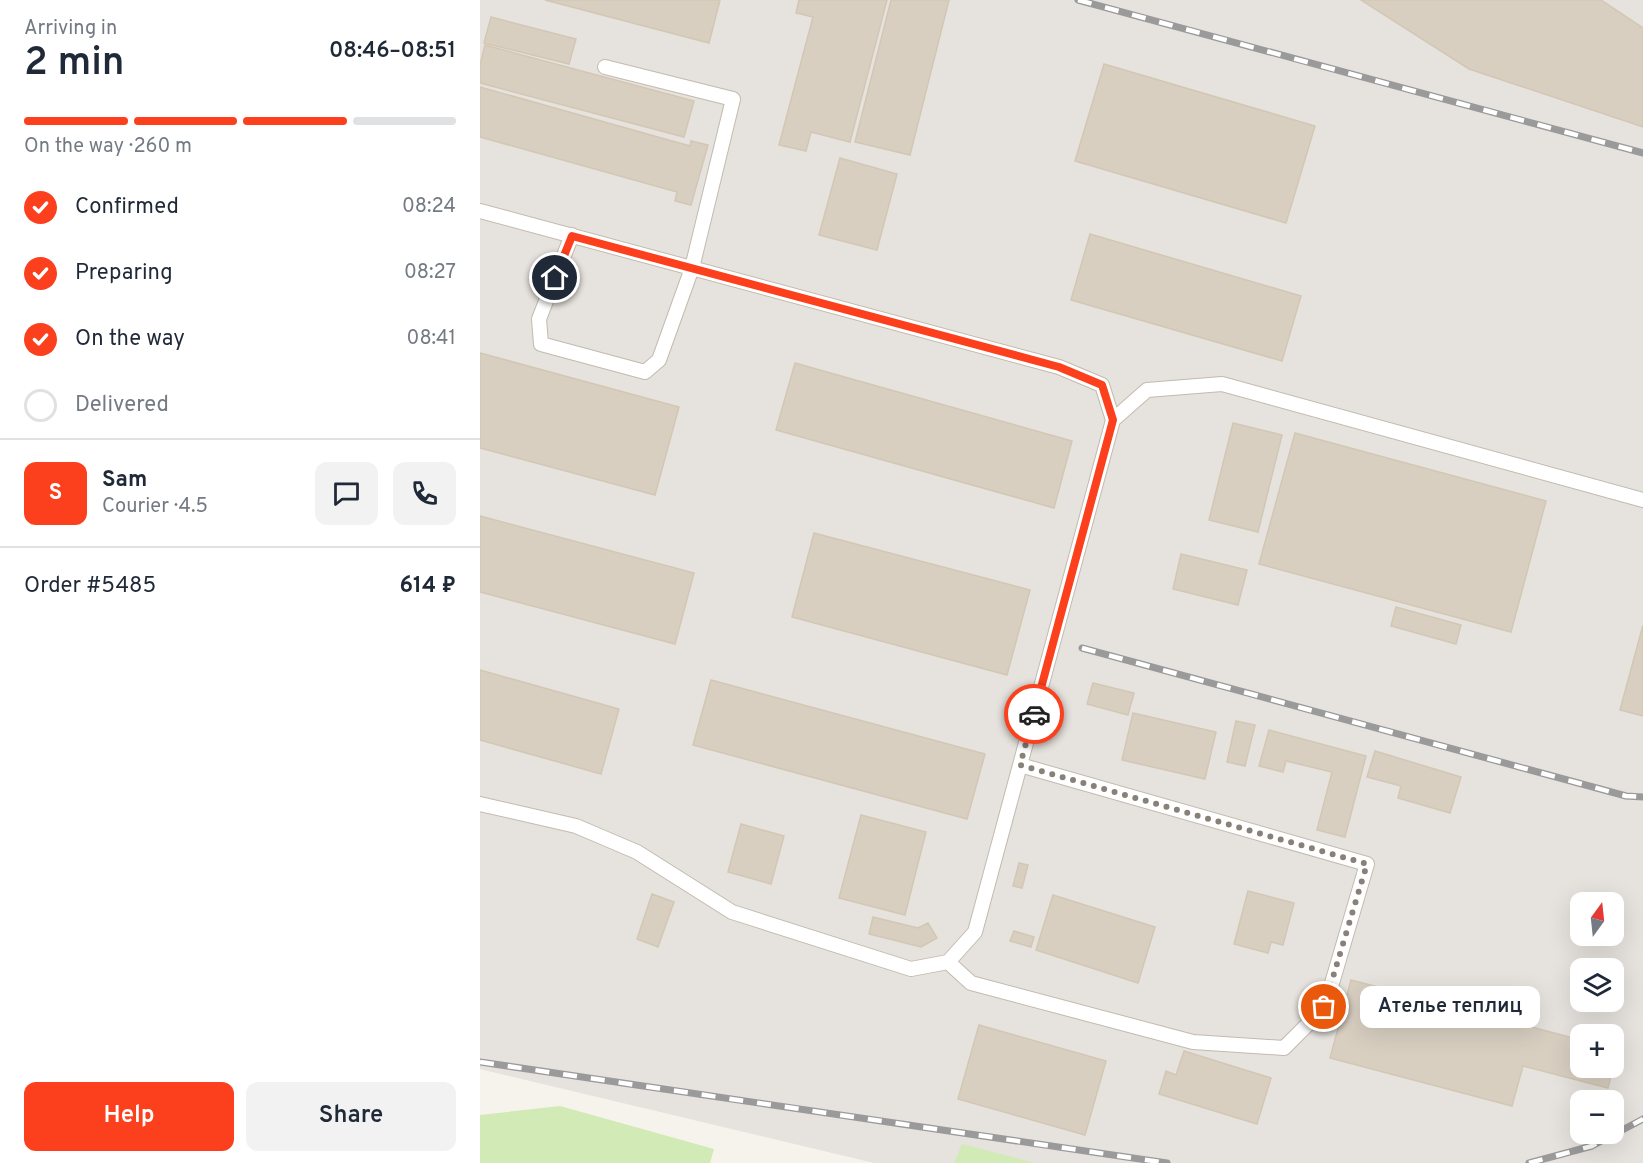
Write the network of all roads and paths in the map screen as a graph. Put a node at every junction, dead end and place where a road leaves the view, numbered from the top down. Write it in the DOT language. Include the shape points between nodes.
graph roads {
  1 [pos="605,67"];
  2 [pos="480,211"];
  3 [pos="572,236"];
  4 [pos="692,268"];
  5 [pos="1113,420"];
  6 [pos="1643,500"];
  7 [pos="1020,765"];
  8 [pos="480,804"];
  9 [pos="948,962"];
  1 -- 4 [label="lane" via="733,99"];
  2 -- 3 [label="lane"];
  3 -- 4 [label="lane"];
  3 -- 4 [label="lane" via="539,320 541,344 610,363 645,372 659,360"];
  4 -- 5 [label="lane" via="1059,367 1102,385"];
  5 -- 6 [label="lane" via="1147,390 1222,384"];
  5 -- 7 [label="lane"];
  7 -- 9 [label="lane" via="975,932"];
  7 -- 9 [label="lane" via="1367,864 1324,1007 1284,1048 1193,1042 971,983"];
  8 -- 9 [label="lane" via="576,826 637,852 732,912 911,969"];
}
